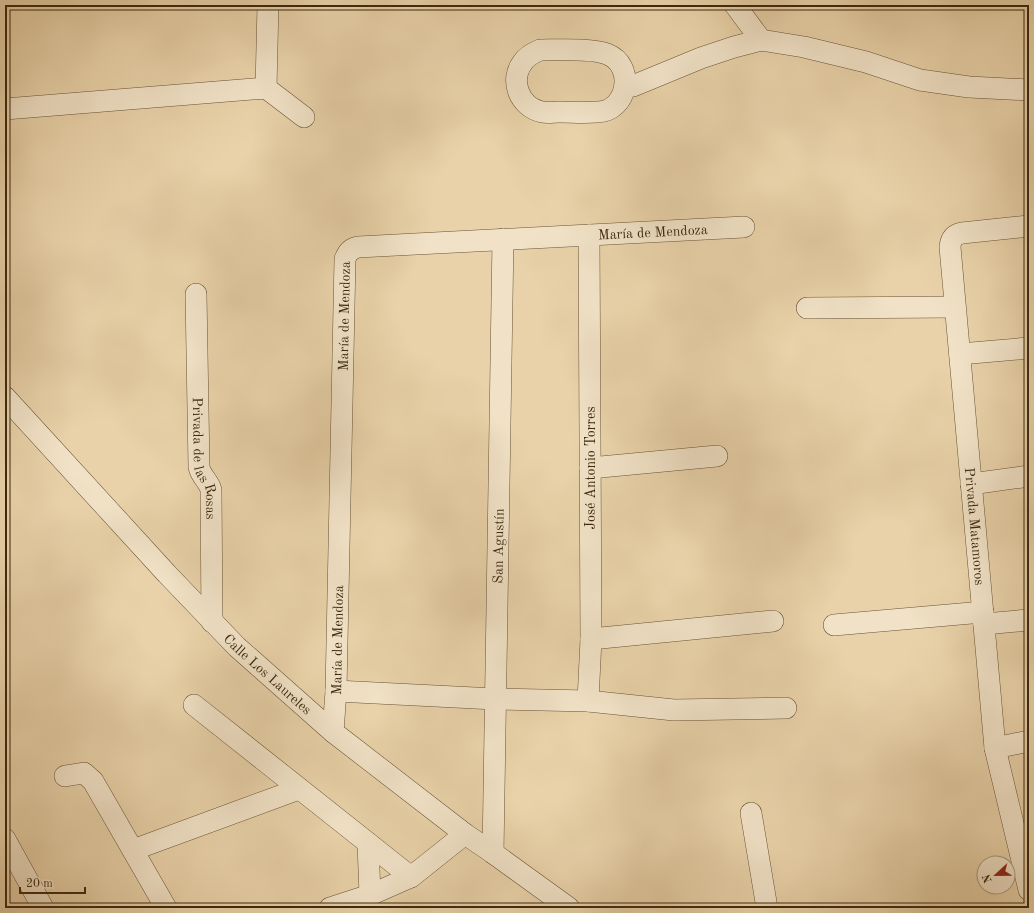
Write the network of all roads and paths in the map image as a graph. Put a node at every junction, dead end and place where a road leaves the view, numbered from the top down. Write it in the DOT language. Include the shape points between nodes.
graph roads {
  1 [pos="268,5"];
  2 [pos="735,5"];
  3 [pos="761,40"];
  4 [pos="625,86"];
  5 [pos="266,88"];
  6 [pos="1029,90"];
  7 [pos="5,109"];
  8 [pos="304,118"];
  9 [pos="1029,226"];
  10 [pos="744,227"];
  11 [pos="589,235"];
  12 [pos="503,239"];
  13 [pos="196,294"];
  14 [pos="955,307"];
  15 [pos="807,308"];
  16 [pos="1029,348"];
  17 [pos="960,354"];
  18 [pos="5,397"];
  19 [pos="717,456"];
  20 [pos="590,468"];
  21 [pos="1029,476"];
  22 [pos="971,484"];
  23 [pos="983,618"];
  24 [pos="1029,620"];
  25 [pos="212,622"];
  26 [pos="774,622"];
  27 [pos="834,625"];
  28 [pos="590,639"];
  29 [pos="336,691"];
  30 [pos="495,699"];
  31 [pos="588,701"];
  32 [pos="194,705"];
  33 [pos="786,708"];
  34 [pos="333,732"];
  35 [pos="1029,741"];
  36 [pos="995,748"];
  37 [pos="65,776"];
  38 [pos="299,788"];
  39 [pos="751,813"];
  40 [pos="465,834"];
  41 [pos="5,839"];
  42 [pos="368,843"];
  43 [pos="1023,845"];
  44 [pos="133,850"];
  45 [pos="493,853"];
  46 [pos="411,877"];
  47 [pos="1029,890"];
  48 [pos="370,895"];
  49 [pos="43,908"];
  50 [pos="166,908"];
  51 [pos="330,908"];
  52 [pos="569,908"];
  53 [pos="767,908"];
  1 -- 5 [label="street"];
  2 -- 3 [label="street"];
  3 -- 4 [label="street" via="701,58 633,86"];
  3 -- 6 [label="street" via="866,62 920,80 969,87"];
  4 -- 4 [label="street" via="617,104 608,110 542,112 532,109 524,102 516,82 523,62 530,54 540,50 598,52 608,54 622,67"];
  5 -- 7 [label="street"];
  5 -- 8 [label="street"];
  9 -- 14 [label="street, Privada Matamoros" via="955,235 950,247"];
  10 -- 11 [label="street, María de Mendoza"];
  11 -- 12 [label="street, María de Mendoza"];
  11 -- 20 [label="street, José Antonio Torres"];
  12 -- 29 [label="street, María de Mendoza" via="358,247 351,248 347,253"];
  12 -- 30 [label="street, San Agustín"];
  13 -- 25 [label="street, Privada de las Rosas" via="199,467 211,490"];
  14 -- 15 [label="street"];
  14 -- 17 [label="street, Privada Matamoros"];
  16 -- 17 [label="street"];
  17 -- 22 [label="street, Privada Matamoros"];
  18 -- 25 [label="street, Calle Los Laureles"];
  19 -- 20 [label="street"];
  20 -- 28 [label="street, José Antonio Torres"];
  21 -- 22 [label="street"];
  22 -- 23 [label="street, Privada Matamoros"];
  23 -- 24 [label="street"];
  23 -- 27 [label="street"];
  23 -- 36 [label="street, Privada Matamoros"];
  25 -- 34 [label="street, Calle Los Laureles"];
  26 -- 28 [label="street"];
  28 -- 31 [label="street, José Antonio Torres"];
  29 -- 30 [label="street"];
  29 -- 34 [label="street, María de Mendoza"];
  30 -- 31 [label="street"];
  30 -- 45 [label="street, San Agustín"];
  31 -- 33 [label="street" via="674,710"];
  32 -- 38 [label="street"];
  34 -- 40 [label="street, Calle Los Laureles"];
  35 -- 36 [label="street"];
  36 -- 43 [label="street, Privada Matamoros"];
  37 -- 44 [label="street" via="84,773 93,780"];
  38 -- 42 [label="street"];
  38 -- 44 [label="street"];
  39 -- 53 [label="street"];
  40 -- 45 [label="street, Calle Los Laureles"];
  40 -- 46 [label="street"];
  41 -- 49 [label="street"];
  42 -- 46 [label="street"];
  42 -- 48 [label="street"];
  43 -- 47 [label="street, Privada Matamoros"];
  44 -- 50 [label="street"];
  45 -- 52 [label="street, Calle Los Laureles"];
  46 -- 48 [label="street"];
  48 -- 51 [label="street"];
}
